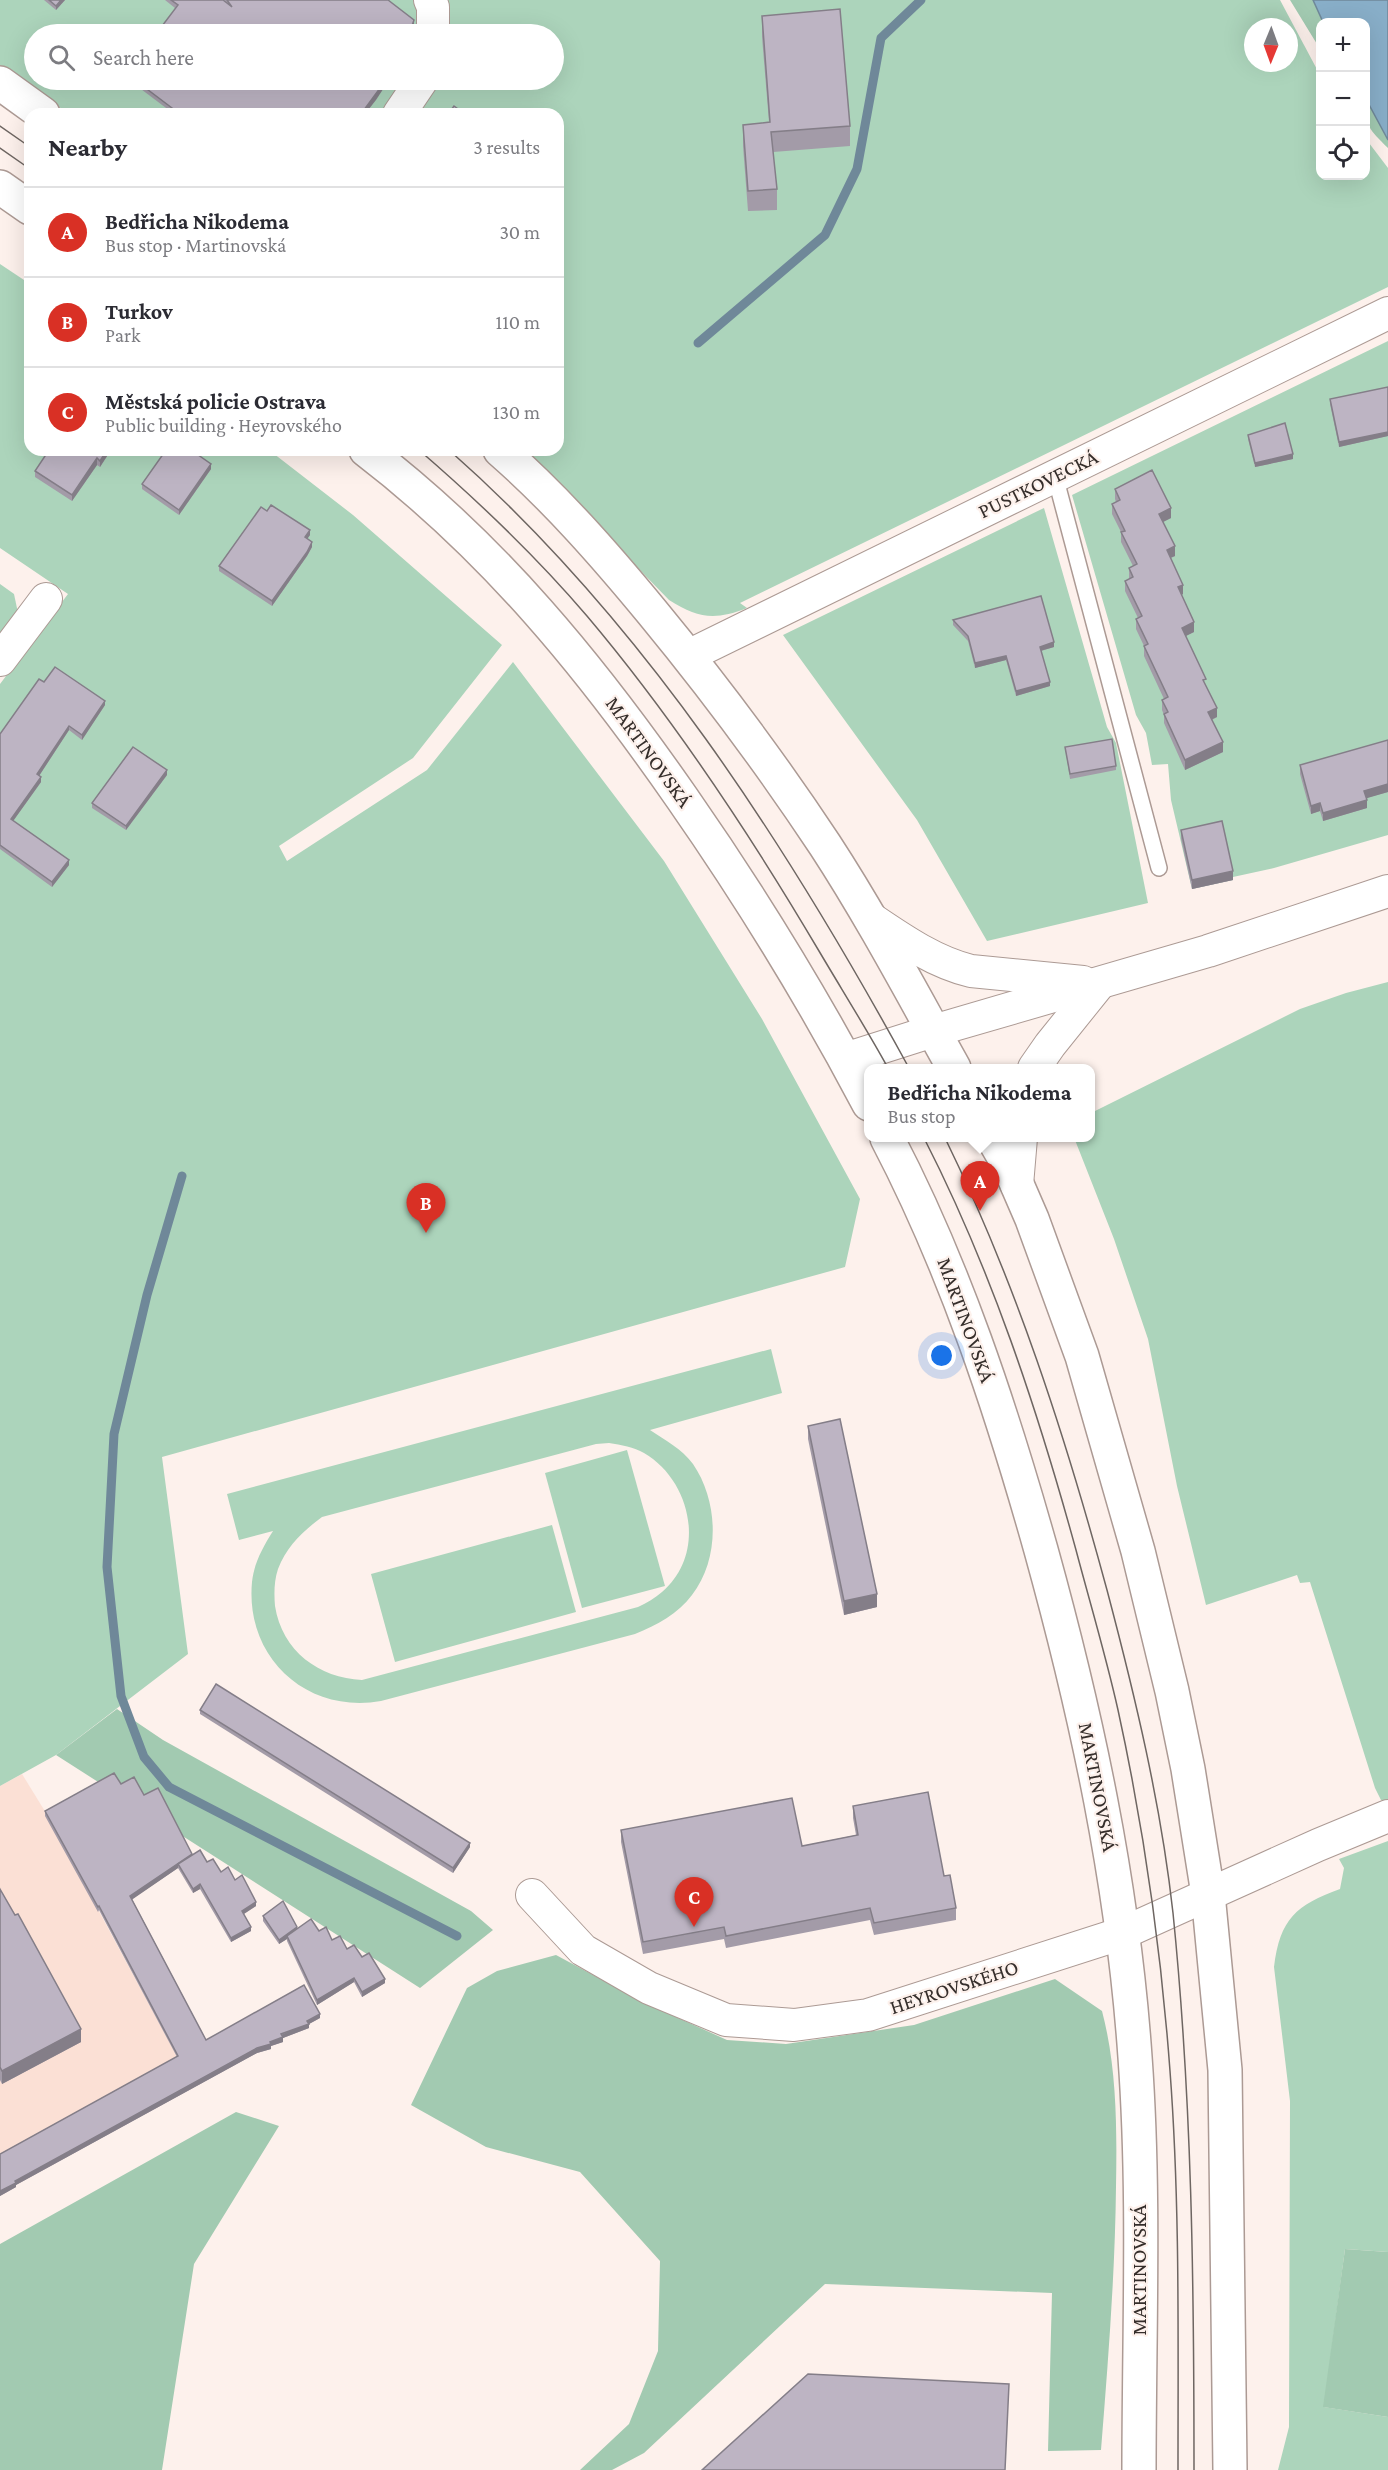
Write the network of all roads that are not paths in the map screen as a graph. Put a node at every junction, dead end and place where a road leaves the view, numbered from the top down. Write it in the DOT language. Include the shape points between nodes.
graph roads {
  1 [pos="430,0"];
  2 [pos="433,24"];
  3 [pos="0,84"];
  4 [pos="415,90"];
  5 [pos="34,108"];
  6 [pos="403,108"];
  7 [pos="0,187"];
  8 [pos="24,204"];
  9 [pos="1388,313"];
  10 [pos="374,456"];
  11 [pos="506,456"];
  12 [pos="1055,476"];
  13 [pos="46,599"];
  14 [pos="688,656"];
  15 [pos="0,660"];
  16 [pos="1159,868"];
  17 [pos="1388,891"];
  18 [pos="870,918"];
  19 [pos="1099,984"];
  20 [pos="933,1030"];
  21 [pos="845,1059"];
  22 [pos="952,1064"];
  23 [pos="1037,1064"];
  24 [pos="864,1095"];
  25 [pos="888,1142"];
  26 [pos="996,1142"];
  27 [pos="1021,1142"];
  28 [pos="1017,1185"];
  29 [pos="1375,1821"];
  30 [pos="532,1894"];
  31 [pos="1208,1894"];
  32 [pos="1123,1933"];
  33 [pos="1139,2470"];
  34 [pos="1230,2470"];
  1 -- 2 [label="street"];
  3 -- 5 [label="street"];
  4 -- 6 [label="street"];
  7 -- 8 [label="street"];
  9 -- 12 [label="street, PUSTKOVECKÁ"];
  10 -- 21 [label="street, MARTINOVSKÁ" via="474,543 603,689 765,921"];
  11 -- 14 [label="street" via="588,539"];
  12 -- 14 [label="street, PUSTKOVECKÁ"];
  12 -- 16 [label="lane"];
  13 -- 15 [label="street"];
  14 -- 18 [label="street" via="824,845"];
  17 -- 19 [label="street"];
  18 -- 19 [label="street" via="954,967"];
  18 -- 20 [label="street"];
  19 -- 20 [label="street"];
  19 -- 23 [label="street"];
  20 -- 21 [label="street"];
  20 -- 22 [label="street"];
  21 -- 24 [label="street, MARTINOVSKÁ"];
  25 -- 32 [label="street, MARTINOVSKÁ" via="959,1294 1024,1488 1089,1737"];
  26 -- 28 [label="street"];
  27 -- 28 [label="street"];
  28 -- 31 [label="street" via="1067,1310 1112,1453 1176,1710"];
  29 -- 31 [label="street, HEYROVSKÉHO"];
  30 -- 32 [label="street, HEYROVSKÉHO" via="584,1950 650,1988 726,2020 794,2025 868,2015"];
  31 -- 32 [label="street, HEYROVSKÉHO"];
  31 -- 34 [label="street" via="1226,2104"];
  32 -- 33 [label="street, MARTINOVSKÁ" via="1137,2099"];
}
